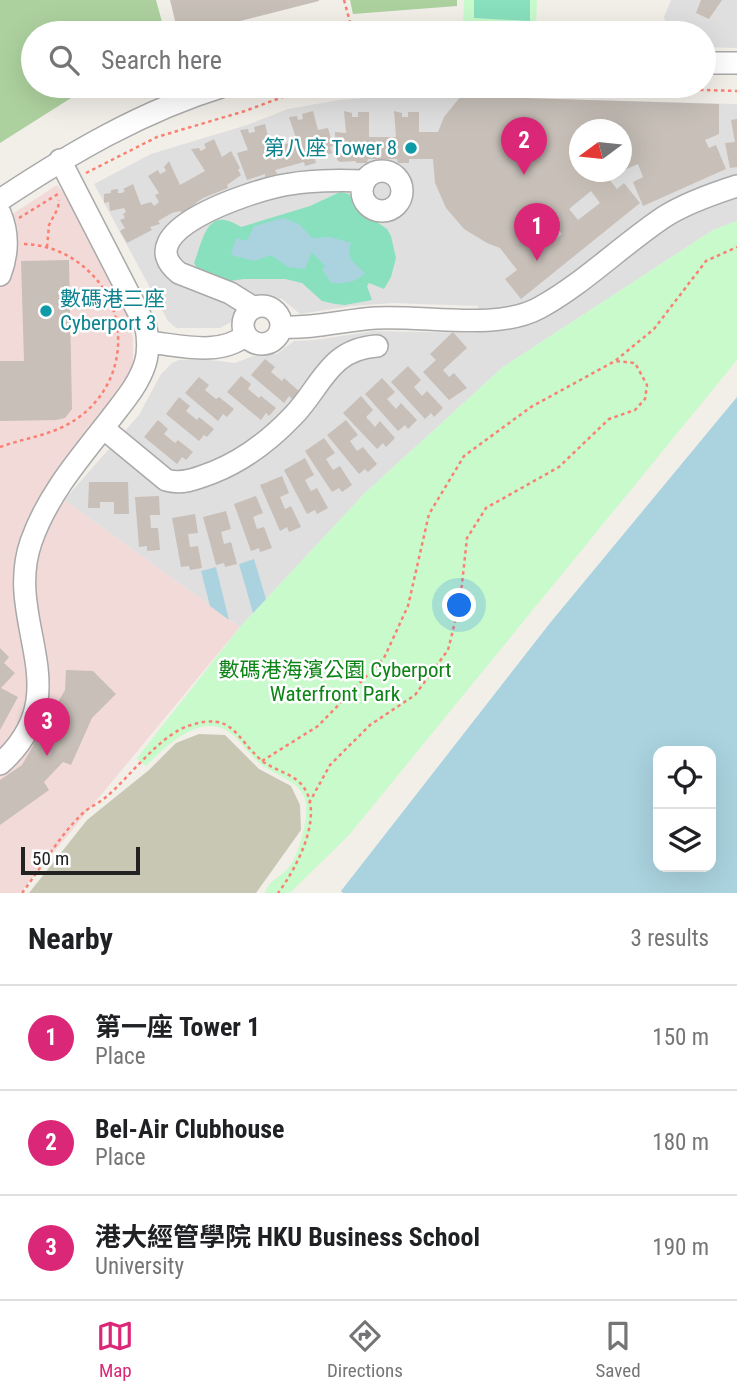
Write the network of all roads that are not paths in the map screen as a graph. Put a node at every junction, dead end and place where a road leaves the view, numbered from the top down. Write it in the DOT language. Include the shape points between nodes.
graph roads {
  1 [pos="716,63"];
  2 [pos="737,63"];
  3 [pos="191,98"];
  4 [pos="60,160"];
  5 [pos="365,181"];
  6 [pos="737,187"];
  7 [pos="0,200"];
  8 [pos="4,228"];
  9 [pos="0,275"];
  10 [pos="254,308"];
  11 [pos="281,327"];
  12 [pos="246,335"];
  13 [pos="148,342"];
  14 [pos="377,346"];
  15 [pos="103,428"];
  16 [pos="0,764"];
  1 -- 2 [label="street"];
  3 -- 4 [label="street" via="145,115"];
  4 -- 7 [label="street"];
  4 -- 13 [label="street" via="146,327"];
  5 -- 10 [label="street" via="307,181 251,193 175,232 166,245 173,268"];
  6 -- 11 [label="street" via="665,216 551,301 526,314 499,320 393,317"];
  8 -- 9 [label="street"];
  10 -- 11 [label="street" via="273,309"];
  10 -- 12 [label="street" via="244,323"];
  11 -- 12 [label="street" via="277,338 267,344 255,343"];
  12 -- 13 [label="street" via="232,345 216,348"];
  13 -- 15 [label="street" via="137,384"];
  14 -- 15 [label="street" via="355,349 336,361 281,428 244,457 202,477 185,482 166,480"];
  15 -- 16 [label="street" via="56,488 28,549 26,616 39,669 39,690 27,729"];
}
